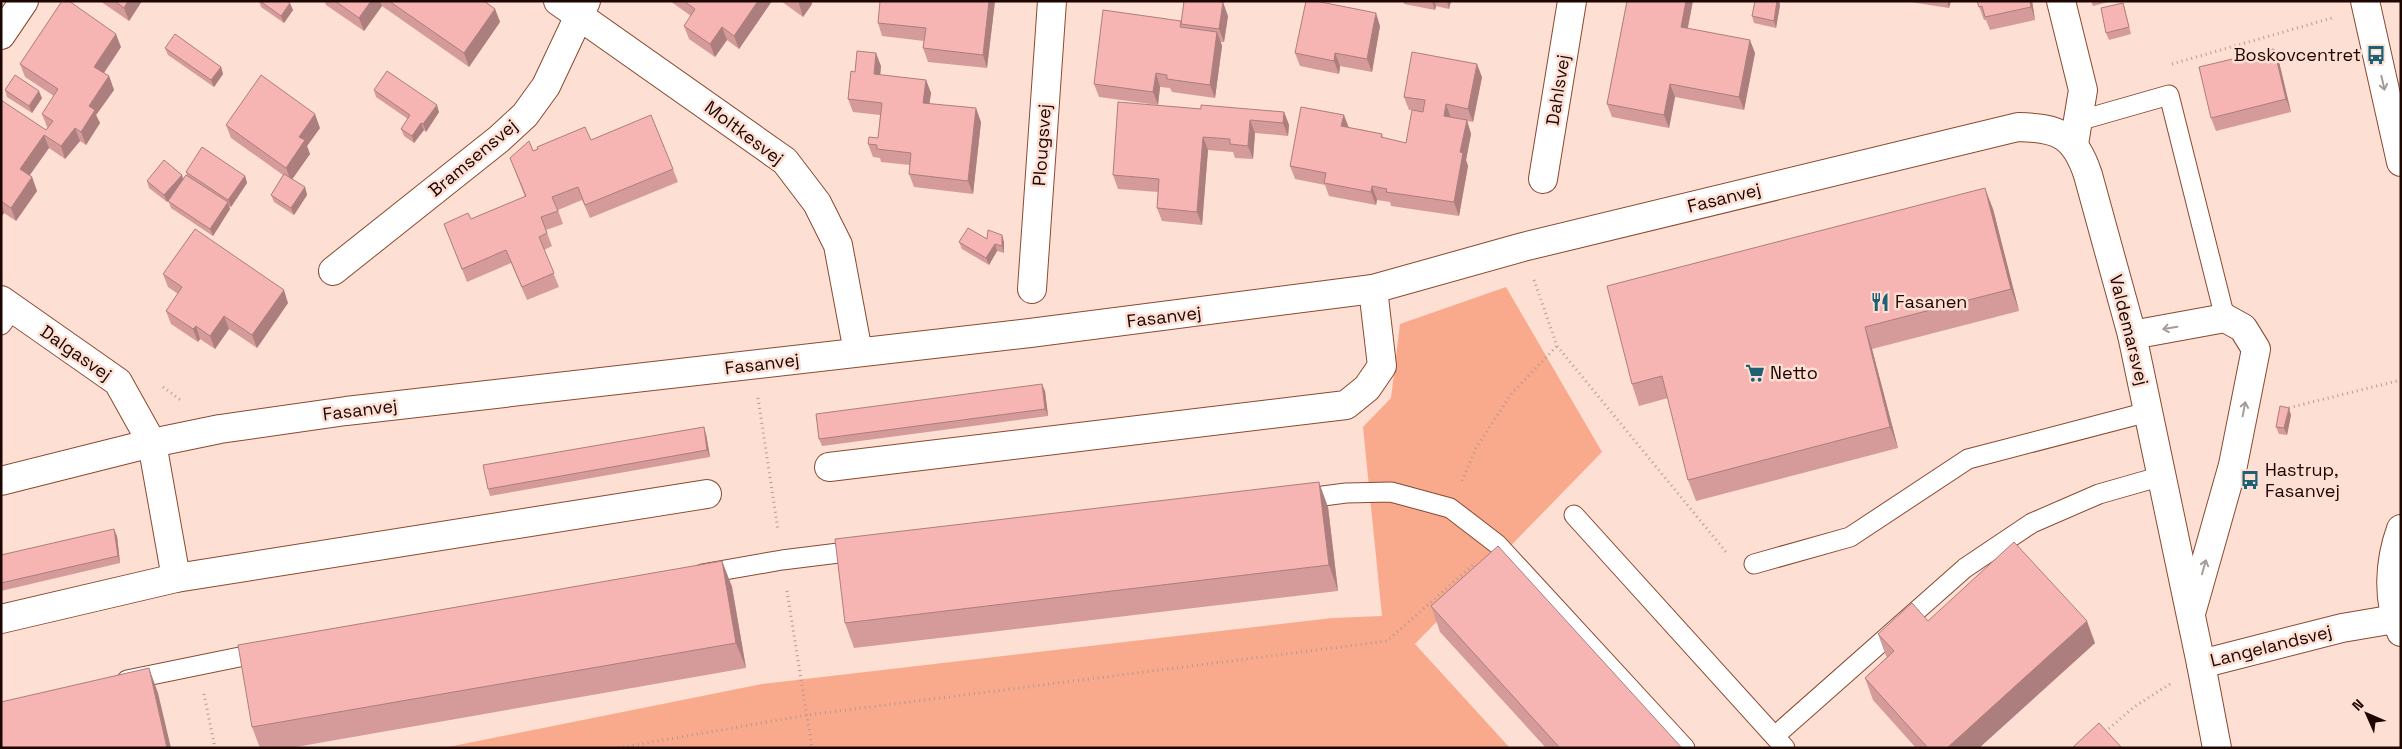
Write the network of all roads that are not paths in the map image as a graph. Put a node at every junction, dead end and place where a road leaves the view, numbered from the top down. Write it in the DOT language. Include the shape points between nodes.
graph roads {
  1 [pos="24,1"];
  2 [pos="1052,1"];
  3 [pos="1572,1"];
  4 [pos="2061,1"];
  5 [pos="2366,5"];
  6 [pos="575,6"];
  7 [pos="1,35"];
  8 [pos="2076,132"];
  9 [pos="2401,162"];
  10 [pos="1543,179"];
  11 [pos="333,271"];
  12 [pos="1032,289"];
  13 [pos="1373,289"];
  14 [pos="5,311"];
  15 [pos="2225,318"];
  16 [pos="2132,335"];
  17 [pos="858,352"];
  18 [pos="2148,412"];
  19 [pos="152,443"];
  20 [pos="829,467"];
  21 [pos="2162,476"];
  22 [pos="1,481"];
  23 [pos="707,494"];
  24 [pos="1286,500"];
  25 [pos="1574,515"];
  26 [pos="2401,529"];
  27 [pos="881,548"];
  28 [pos="1754,564"];
  29 [pos="685,577"];
  30 [pos="176,578"];
  31 [pos="2191,614"];
  32 [pos="1,619"];
  33 [pos="2398,625"];
  34 [pos="286,648"];
  35 [pos="2201,664"];
  36 [pos="114,683"];
  37 [pos="1780,742"];
  38 [pos="1685,748"];
  39 [pos="2217,748"];
  1 -- 7 [label="street"];
  2 -- 12 [label="street, Plougsvej"];
  3 -- 10 [label="street, Dahlsvej"];
  4 -- 8 [label="street" via="2083,90"];
  5 -- 9 [label="street, one-way"];
  6 -- 11 [label="street, Bramsensvej" via="546,86 525,115"];
  6 -- 17 [label="street, Moltkesvej" via="785,161 817,203 838,245"];
  8 -- 13 [label="street, Fasanvej" via="2018,127 1523,247"];
  8 -- 15 [label="lane" via="2169,95"];
  8 -- 16 [label="street, Valdemarsvej"];
  13 -- 17 [label="street, Fasanvej"];
  13 -- 20 [label="street" via="1382,366 1367,388 1346,405"];
  14 -- 19 [label="street, Dalgasvej" via="118,382"];
  15 -- 16 [label="street, one-way"];
  31 -- 15 [label="street, one-way" via="2233,465 2256,350 2243,328"];
  16 -- 18 [label="street, Valdemarsvej"];
  17 -- 19 [label="street, Fasanvej" via="346,411 220,429"];
  18 -- 21 [label="street, Valdemarsvej"];
  18 -- 28 [label="lane" via="1968,459 1850,537"];
  19 -- 22 [label="street, Fasanvej"];
  19 -- 30 [label="street"];
  21 -- 31 [label="street, Valdemarsvej"];
  21 -- 37 [label="lane" via="2099,494 2032,523 1965,568"];
  23 -- 30 [label="street"];
  24 -- 38 [label="lane" via="1391,492 1450,508 1497,544"];
  25 -- 37 [label="lane"];
  26 -- 33 [label="street" via="2391,569"];
  27 -- 29 [label="lane" via="782,560"];
  30 -- 32 [label="street"];
  31 -- 35 [label="street, Valdemarsvej"];
  33 -- 35 [label="street, Langelandsvej" via="2342,628"];
  34 -- 36 [label="lane"];
  35 -- 39 [label="street, Langelandsvej"];
}
